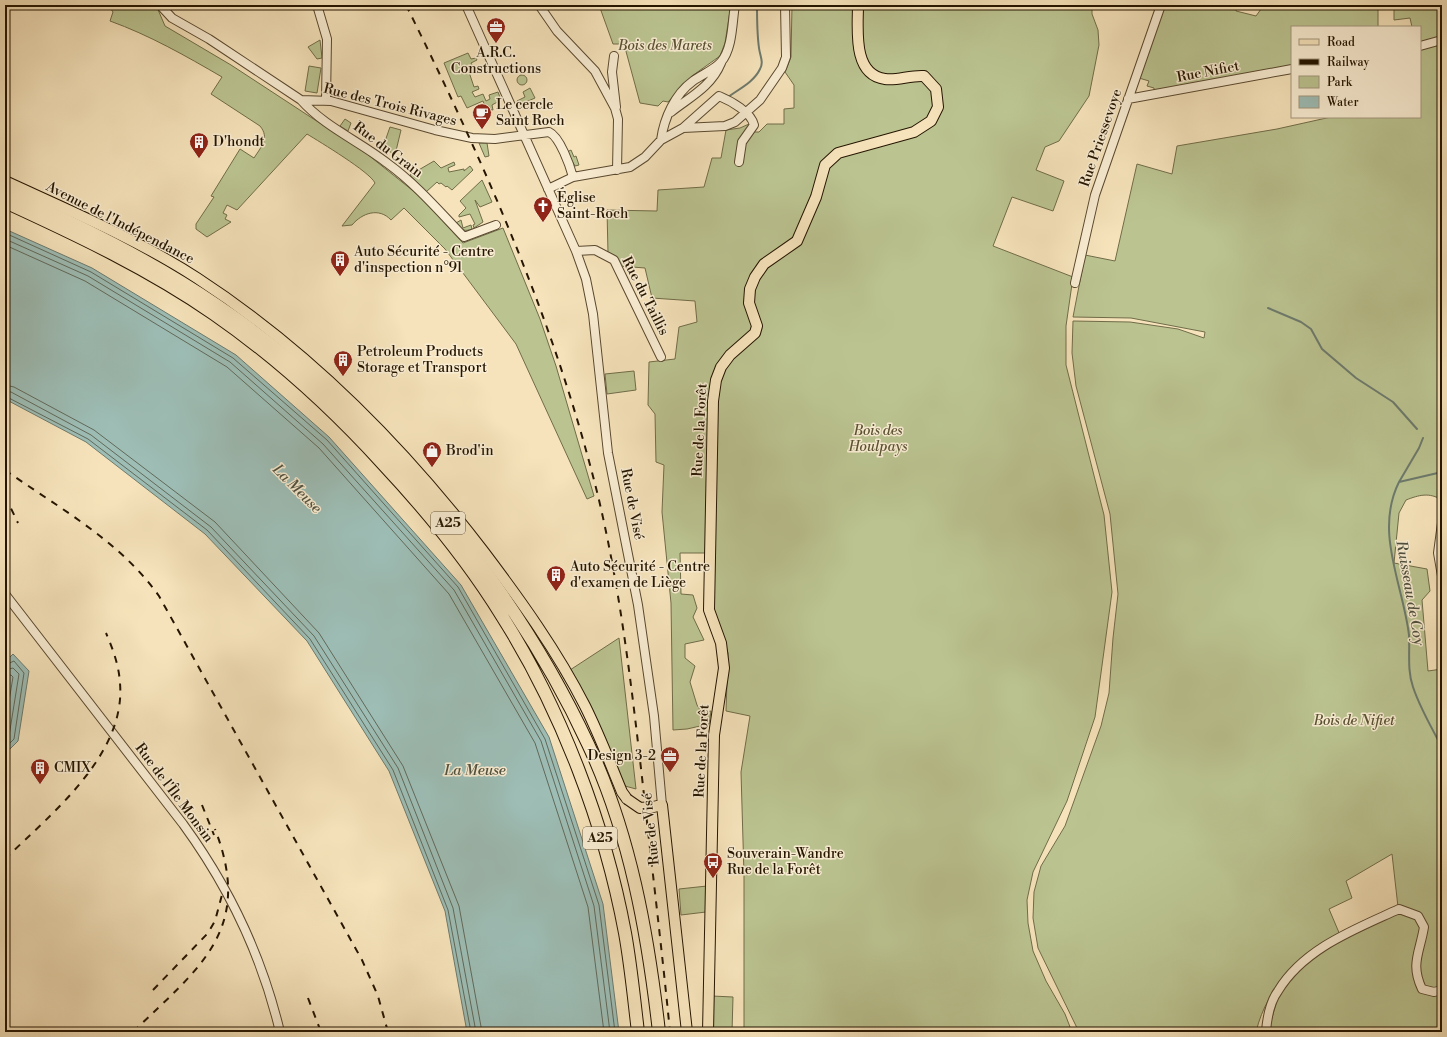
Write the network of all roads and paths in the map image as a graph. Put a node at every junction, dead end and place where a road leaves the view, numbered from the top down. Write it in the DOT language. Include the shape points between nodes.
graph roads {
  1 [pos="160,5"];
  2 [pos="316,5"];
  3 [pos="466,5"];
  4 [pos="539,5"];
  5 [pos="735,5"];
  6 [pos="785,5"];
  7 [pos="858,5"];
  8 [pos="1161,5"];
  9 [pos="1438,41"];
  10 [pos="1421,46"];
  11 [pos="614,56"];
  12 [pos="721,62"];
  13 [pos="1291,69"];
  14 [pos="1128,99"];
  15 [pos="301,100"];
  16 [pos="326,100"];
  17 [pos="616,108"];
  18 [pos="670,113"];
  19 [pos="746,113"];
  20 [pos="683,128"];
  21 [pos="523,134"];
  22 [pos="661,140"];
  23 [pos="740,162"];
  24 [pos="618,170"];
  25 [pos="573,177"];
  26 [pos="5,181"];
  27 [pos="548,189"];
  28 [pos="5,192"];
  29 [pos="5,202"];
  30 [pos="496,224"];
  31 [pos="576,251"];
  32 [pos="1075,283"];
  33 [pos="661,357"];
  34 [pos="1442,523"];
  35 [pos="1442,576"];
  36 [pos="5,594"];
  37 [pos="658,806"];
  38 [pos="1442,990"];
  39 [pos="280,1032"];
  40 [pos="638,1032"];
  41 [pos="659,1032"];
  42 [pos="687,1032"];
  43 [pos="708,1032"];
  44 [pos="1266,1032"];
  1 -- 15 [label="street, Rue des Trois Rivages" via="172,18 209,39"];
  2 -- 16 [label="street" via="327,39"];
  3 -- 21 [label="street, Rue de Visé"];
  4 -- 17 [label="street" via="557,31 595,70"];
  5 -- 12 [label="street" via="729,46"];
  6 -- 19 [label="street" via="786,57 782,68 760,100"];
  7 -- 43 [label="main road, Rue de la Forêt" via="858,41 861,58 867,69 883,79 924,76 936,88 938,107 931,121 914,132 838,153 825,165 816,197 797,241 764,264 750,289 749,303 757,326 755,333 730,354 716,380 713,401 709,610 721,643 724,668 714,735"];
  8 -- 14 [label="street, Rue Priessevoye"];
  9 -- 10 [label="street"];
  11 -- 17 [label="street" via="612,72"];
  12 -- 18 [label="street" via="703,88"];
  12 -- 18 [label="street" via="681,91"];
  13 -- 14 [label="street, Rue Nifiet"];
  14 -- 32 [label="street, Rue Priessevoye" via="1095,195"];
  15 -- 16 [label="street, Rue des Trois Rivages"];
  15 -- 30 [label="street, Rue du Grain" via="313,113 388,163 418,188 464,237"];
  16 -- 21 [label="street, Rue des Trois Rivages" via="468,137 495,139"];
  17 -- 24 [label="street"];
  18 -- 22 [label="street"];
  19 -- 20 [label="street" via="725,126"];
  19 -- 20 [label="street" via="719,96"];
  19 -- 23 [label="street" via="754,125 742,142"];
  20 -- 22 [label="street"];
  21 -- 25 [label="street, Rue des Trois Rivages" via="553,134"];
  21 -- 27 [label="street, Rue de Visé"];
  22 -- 24 [label="street" via="637,164"];
  24 -- 25 [label="street"];
  25 -- 27 [label="street"];
  26 -- 37 [label="main road, Avenue de l'Indépendance, bridge" via="78,214 158,255 223,295 289,345 343,392 415,466 462,523 533,620 585,706 627,799 640,808"];
  27 -- 31 [label="street, Rue de Visé"];
  28 -- 41 [label="highway, A25" via="80,227 167,273 219,306 275,348 366,431 410,477 459,538 537,648 589,745 612,804 630,863 645,930"];
  29 -- 40 [label="highway, A25" via="110,252 163,281 214,314 268,355 359,437 456,549 503,617 544,692 571,752 610,869 625,932"];
  31 -- 33 [label="street, Rue du Taillis" via="595,250 614,260"];
  31 -- 37 [label="street, Rue de Visé" via="586,279 608,454 638,605 655,723"];
  34 -- 35 [label="street" via="1438,553"];
  36 -- 39 [label="street, Rue de l'Île Monsin" via="183,824 208,861 248,935 264,977"];
  37 -- 42 [label="main road, Rue de Visé"];
  38 -- 44 [label="street" via="1434,992 1422,989 1416,976 1417,952 1422,942 1424,927 1418,916 1399,908 1331,942 1299,966 1277,991 1267,1020"];
}
